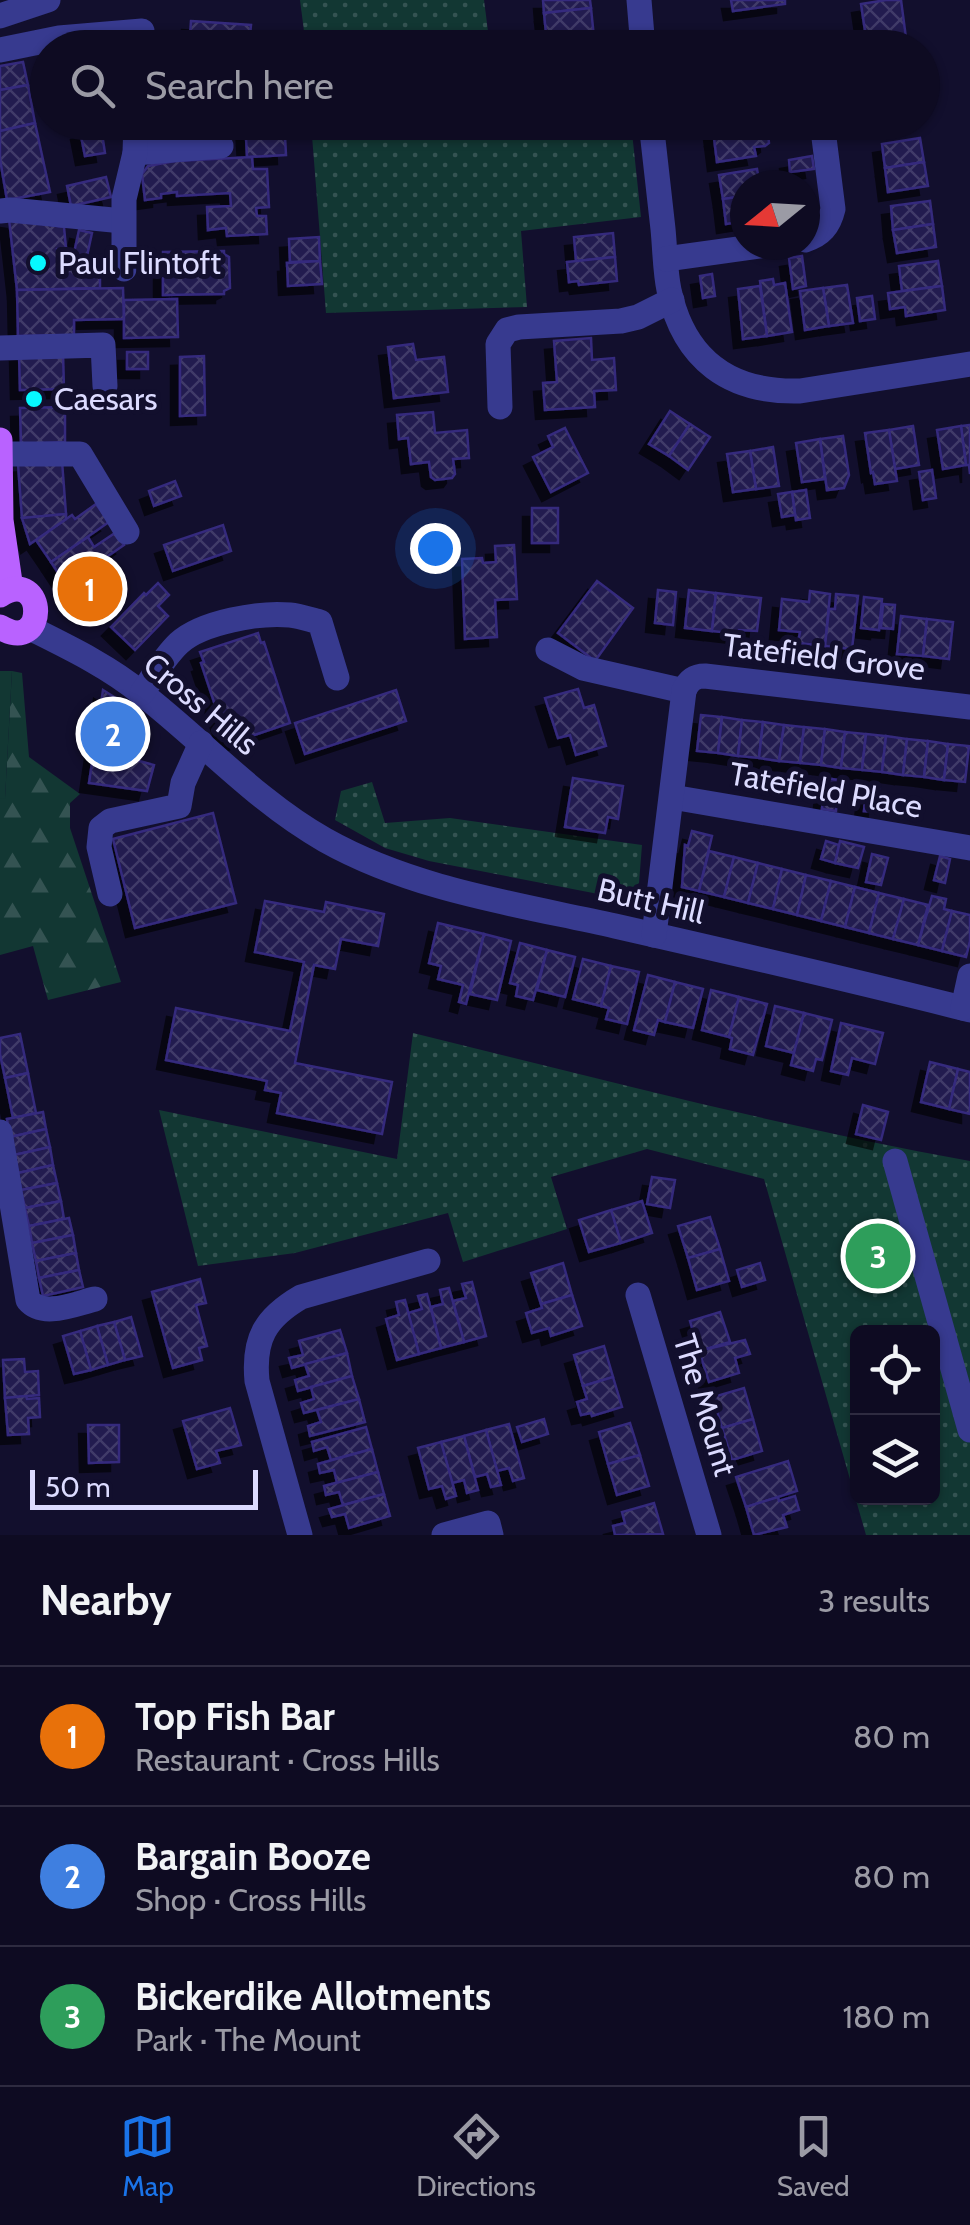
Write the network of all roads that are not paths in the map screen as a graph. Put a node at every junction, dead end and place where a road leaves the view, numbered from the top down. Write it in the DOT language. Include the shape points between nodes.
graph roads {
  1 [pos="48,0"];
  2 [pos="638,0"];
  3 [pos="0,16"];
  4 [pos="641,30"];
  5 [pos="30,44"];
  6 [pos="0,50"];
  7 [pos="135,140"];
  8 [pos="653,140"];
  9 [pos="824,140"];
  10 [pos="221,146"];
  11 [pos="134,152"];
  12 [pos="0,211"];
  13 [pos="123,221"];
  14 [pos="820,233"];
  15 [pos="730,250"];
  16 [pos="666,259"];
  17 [pos="124,269"];
  18 [pos="672,300"];
  19 [pos="0,348"];
  20 [pos="970,364"];
  21 [pos="105,386"];
  22 [pos="500,407"];
  23 [pos="0,440"];
  24 [pos="0,454"];
  25 [pos="127,532"];
  26 [pos="6,592"];
  27 [pos="0,628"];
  28 [pos="30,628"];
  29 [pos="548,650"];
  30 [pos="336,678"];
  31 [pos="684,692"];
  32 [pos="142,693"];
  33 [pos="970,707"];
  34 [pos="201,743"];
  35 [pos="672,797"];
  36 [pos="324,840"];
  37 [pos="970,848"];
  38 [pos="110,894"];
  39 [pos="654,935"];
  40 [pos="970,976"];
  41 [pos="966,1009"];
  42 [pos="0,1132"];
  43 [pos="895,1162"];
  44 [pos="428,1261"];
  45 [pos="638,1294"];
  46 [pos="95,1299"];
  47 [pos="970,1430"];
  48 [pos="300,1535"];
  49 [pos="444,1535"];
  50 [pos="491,1535"];
  51 [pos="709,1535"];
  1 -- 3 [label="street"];
  2 -- 4 [label="street"];
  5 -- 6 [label="street"];
  7 -- 11 [label="street"];
  8 -- 16 [label="street"];
  9 -- 14 [label="street" via="833,209"];
  10 -- 11 [label="street"];
  11 -- 13 [label="street"];
  12 -- 13 [label="street"];
  13 -- 17 [label="street"];
  15 -- 16 [label="street"];
  16 -- 18 [label="street"];
  18 -- 20 [label="street" via="696,351 712,368 754,388 800,392"];
  18 -- 22 [label="street" via="621,321 507,330 498,344"];
  19 -- 21 [label="street" via="103,345"];
  23 -- 24 [label="main road"];
  24 -- 25 [label="street" via="80,454"];
  24 -- 26 [label="main road"];
  26 -- 28 [label="main road" via="34,598"];
  27 -- 28 [label="main road"];
  28 -- 32 [label="street, Cross Hills"];
  29 -- 31 [label="street" via="583,668"];
  30 -- 32 [label="street" via="320,622 269,614 182,641"];
  31 -- 33 [label="street, Tatefield Grove" via="689,681 704,676"];
  31 -- 35 [label="street, Tatefield Grove"];
  32 -- 34 [label="street, Cross Hills"];
  34 -- 36 [label="street, Cross Hills" via="247,786"];
  34 -- 38 [label="street" via="179,806 101,828 98,848"];
  35 -- 37 [label="street, Tatefield Place"];
  35 -- 39 [label="street, Tatefield Grove"];
  36 -- 39 [label="street, Butt Hill" via="412,880"];
  39 -- 41 [label="street, Butt Hill"];
  40 -- 41 [label="street"];
  42 -- 46 [label="street" via="28,1300 45,1310"];
  43 -- 47 [label="street"];
  44 -- 48 [label="street" via="301,1297 268,1322 259,1340 256,1381"];
  45 -- 51 [label="street, The Mount"];
  49 -- 50 [label="street" via="488,1523"];
}
